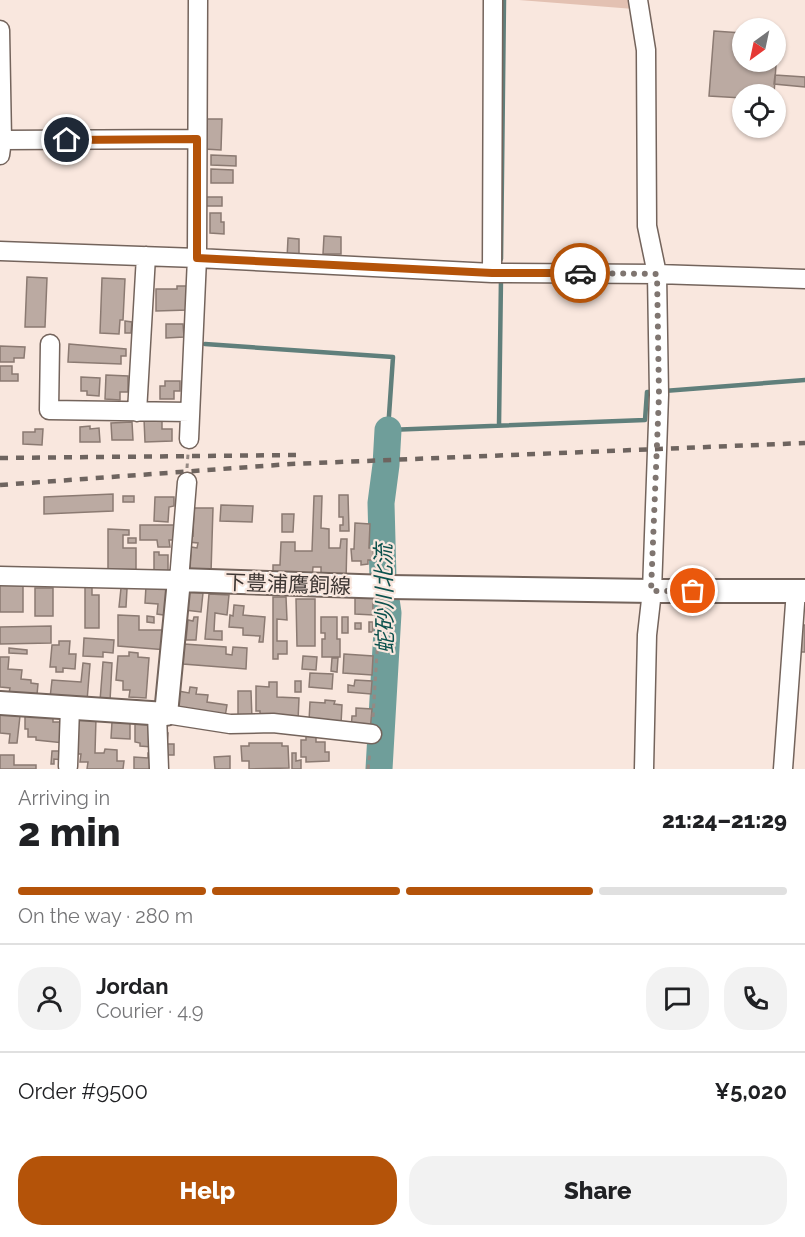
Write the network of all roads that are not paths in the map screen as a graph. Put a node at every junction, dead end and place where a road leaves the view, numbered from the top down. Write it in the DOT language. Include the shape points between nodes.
graph roads {
  1 [pos="198,0"];
  2 [pos="493,0"];
  3 [pos="638,0"];
  4 [pos="0,30"];
  5 [pos="197,139"];
  6 [pos="1,148"];
  7 [pos="0,251"];
  8 [pos="146,256"];
  9 [pos="197,258"];
  10 [pos="492,273"];
  11 [pos="657,274"];
  12 [pos="805,279"];
  13 [pos="50,344"];
  14 [pos="137,411"];
  15 [pos="190,412"];
  16 [pos="189,439"];
  17 [pos="188,482"];
  18 [pos="0,576"];
  19 [pos="179,580"];
  20 [pos="800,590"];
  21 [pos="651,591"];
  22 [pos="0,703"];
  23 [pos="70,708"];
  24 [pos="161,714"];
  25 [pos="372,734"];
  26 [pos="68,766"];
  27 [pos="159,769"];
  28 [pos="644,769"];
  29 [pos="783,769"];
  1 -- 5 [label="street"];
  2 -- 10 [label="street"];
  3 -- 11 [label="street" via="646,50 647,226"];
  4 -- 6 [label="street"];
  5 -- 6 [label="street"];
  5 -- 9 [label="street"];
  7 -- 8 [label="street"];
  8 -- 9 [label="street"];
  8 -- 14 [label="street"];
  9 -- 10 [label="street"];
  9 -- 15 [label="street"];
  10 -- 11 [label="street"];
  11 -- 12 [label="street"];
  11 -- 21 [label="street" via="659,391"];
  13 -- 14 [label="street" via="49,410"];
  14 -- 15 [label="street"];
  15 -- 16 [label="street"];
  17 -- 19 [label="street"];
  18 -- 19 [label="street"];
  19 -- 21 [label="main road, 下豊浦鷹飼線"];
  19 -- 24 [label="main road"];
  20 -- 21 [label="main road, 下豊浦鷹飼線"];
  20 -- 29 [label="street"];
  21 -- 28 [label="street"];
  22 -- 23 [label="main road"];
  23 -- 24 [label="main road"];
  23 -- 26 [label="street"];
  24 -- 25 [label="street" via="230,724 273,723"];
  24 -- 27 [label="street"];
}
